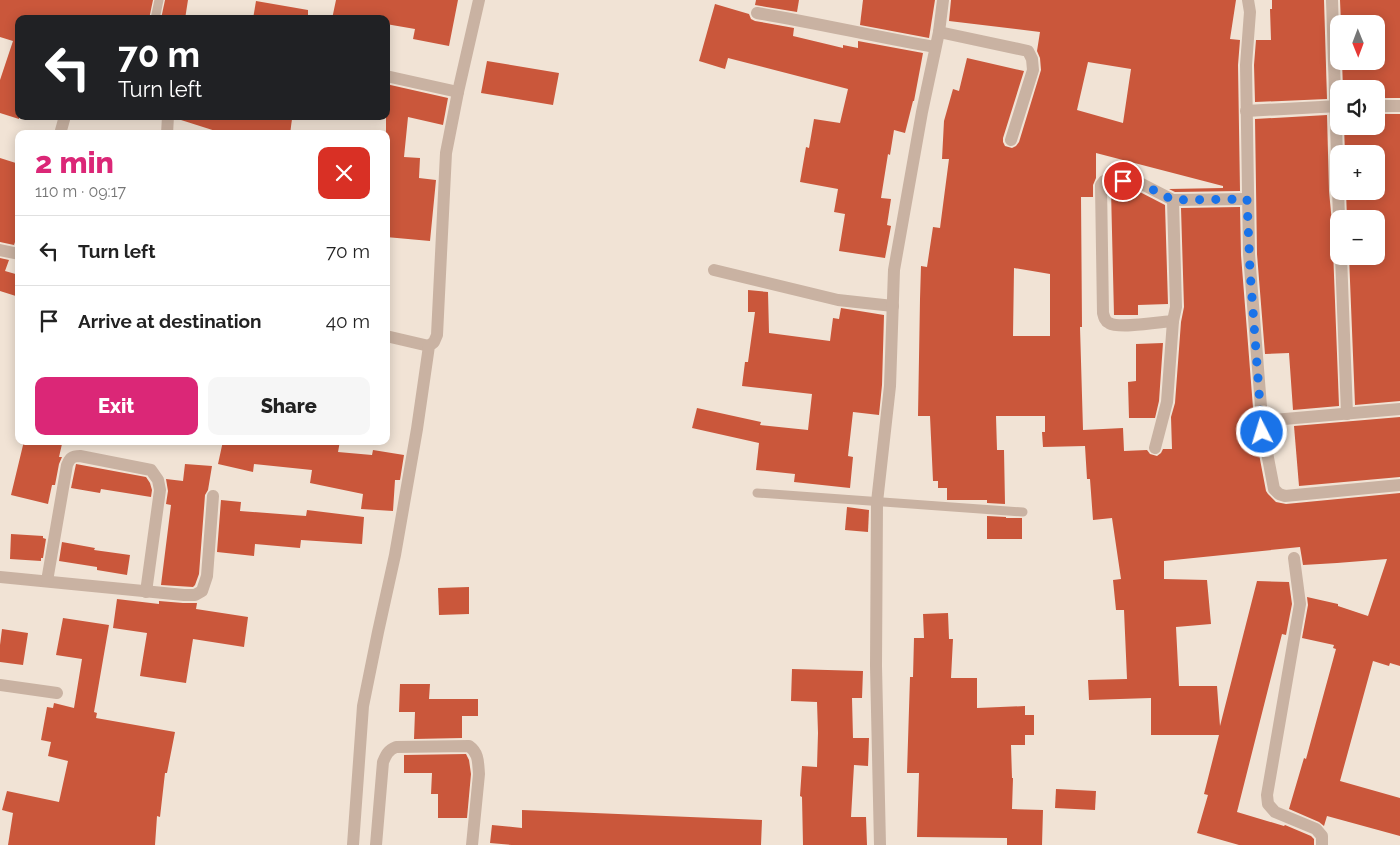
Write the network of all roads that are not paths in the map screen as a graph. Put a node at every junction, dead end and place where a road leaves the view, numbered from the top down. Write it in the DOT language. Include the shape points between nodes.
graph roads {
  1 [pos="159,0"];
  2 [pos="479,0"];
  3 [pos="944,0"];
  4 [pos="1248,0"];
  5 [pos="1332,0"];
  6 [pos="757,13"];
  7 [pos="155,15"];
  8 [pos="939,32"];
  9 [pos="935,47"];
  10 [pos="390,77"];
  11 [pos="1336,80"];
  12 [pos="458,92"];
  13 [pos="1330,106"];
  14 [pos="1385,106"];
  15 [pos="1400,106"];
  16 [pos="1246,111"];
  17 [pos="1338,135"];
  18 [pos="1011,140"];
  19 [pos="1247,199"];
  20 [pos="1173,200"];
  21 [pos="1339,210"];
  22 [pos="0,250"];
  23 [pos="15,253"];
  24 [pos="1341,265"];
  25 [pos="714,270"];
  26 [pos="893,306"];
  27 [pos="1173,321"];
  28 [pos="390,337"];
  29 [pos="429,346"];
  30 [pos="1400,409"];
  31 [pos="1347,414"];
  32 [pos="1262,421"];
  33 [pos="1155,448"];
  34 [pos="1400,485"];
  35 [pos="757,492"];
  36 [pos="213,496"];
  37 [pos="877,502"];
  38 [pos="1023,512"];
  39 [pos="1294,558"];
  40 [pos="0,577"];
  41 [pos="47,581"];
  42 [pos="146,592"];
  43 [pos="0,685"];
  44 [pos="57,693"];
  45 [pos="353,845"];
  46 [pos="376,845"];
  47 [pos="472,845"];
  48 [pos="880,845"];
  49 [pos="1322,845"];
  1 -- 7 [label="lane"];
  2 -- 12 [label="street"];
  3 -- 8 [label="street"];
  4 -- 16 [label="street"];
  5 -- 11 [label="street"];
  6 -- 9 [label="street"];
  8 -- 9 [label="street"];
  8 -- 18 [label="street" via="1028,51 1033,70"];
  9 -- 26 [label="street" via="894,270"];
  10 -- 12 [label="street"];
  12 -- 29 [label="street" via="446,153 436,335"];
  13 -- 16 [label="street"];
  14 -- 15 [label="street"];
  16 -- 19 [label="street"];
  17 -- 21 [label="street"];
  19 -- 20 [label="street"];
  19 -- 32 [label="street"];
  20 -- 27 [label="street" via="1176,307"];
  20 -- 27 [label="street" via="1138,182 1108,180 1101,185 1105,320 1110,324 1128,326"];
  22 -- 23 [label="street"];
  24 -- 31 [label="street"];
  25 -- 26 [label="street" via="838,300"];
  26 -- 37 [label="street" via="890,386"];
  27 -- 33 [label="street" via="1167,402"];
  28 -- 29 [label="street"];
  29 -- 45 [label="street" via="395,555 363,706"];
  30 -- 31 [label="street"];
  31 -- 32 [label="street"];
  32 -- 34 [label="street" via="1274,489 1279,494"];
  35 -- 37 [label="lane"];
  36 -- 42 [label="street" via="207,576 202,591 184,596"];
  37 -- 38 [label="lane"];
  37 -- 48 [label="street"];
  39 -- 49 [label="street" via="1300,604 1267,795 1268,804 1276,812 1316,829 1322,836"];
  40 -- 41 [label="street"];
  41 -- 42 [label="street"];
  41 -- 42 [label="street" via="68,465 73,456 80,456 151,470 158,480 160,490"];
  43 -- 44 [label="street"];
  46 -- 47 [label="street" via="383,762 387,753 396,747 469,746 475,750 478,763"];
}
